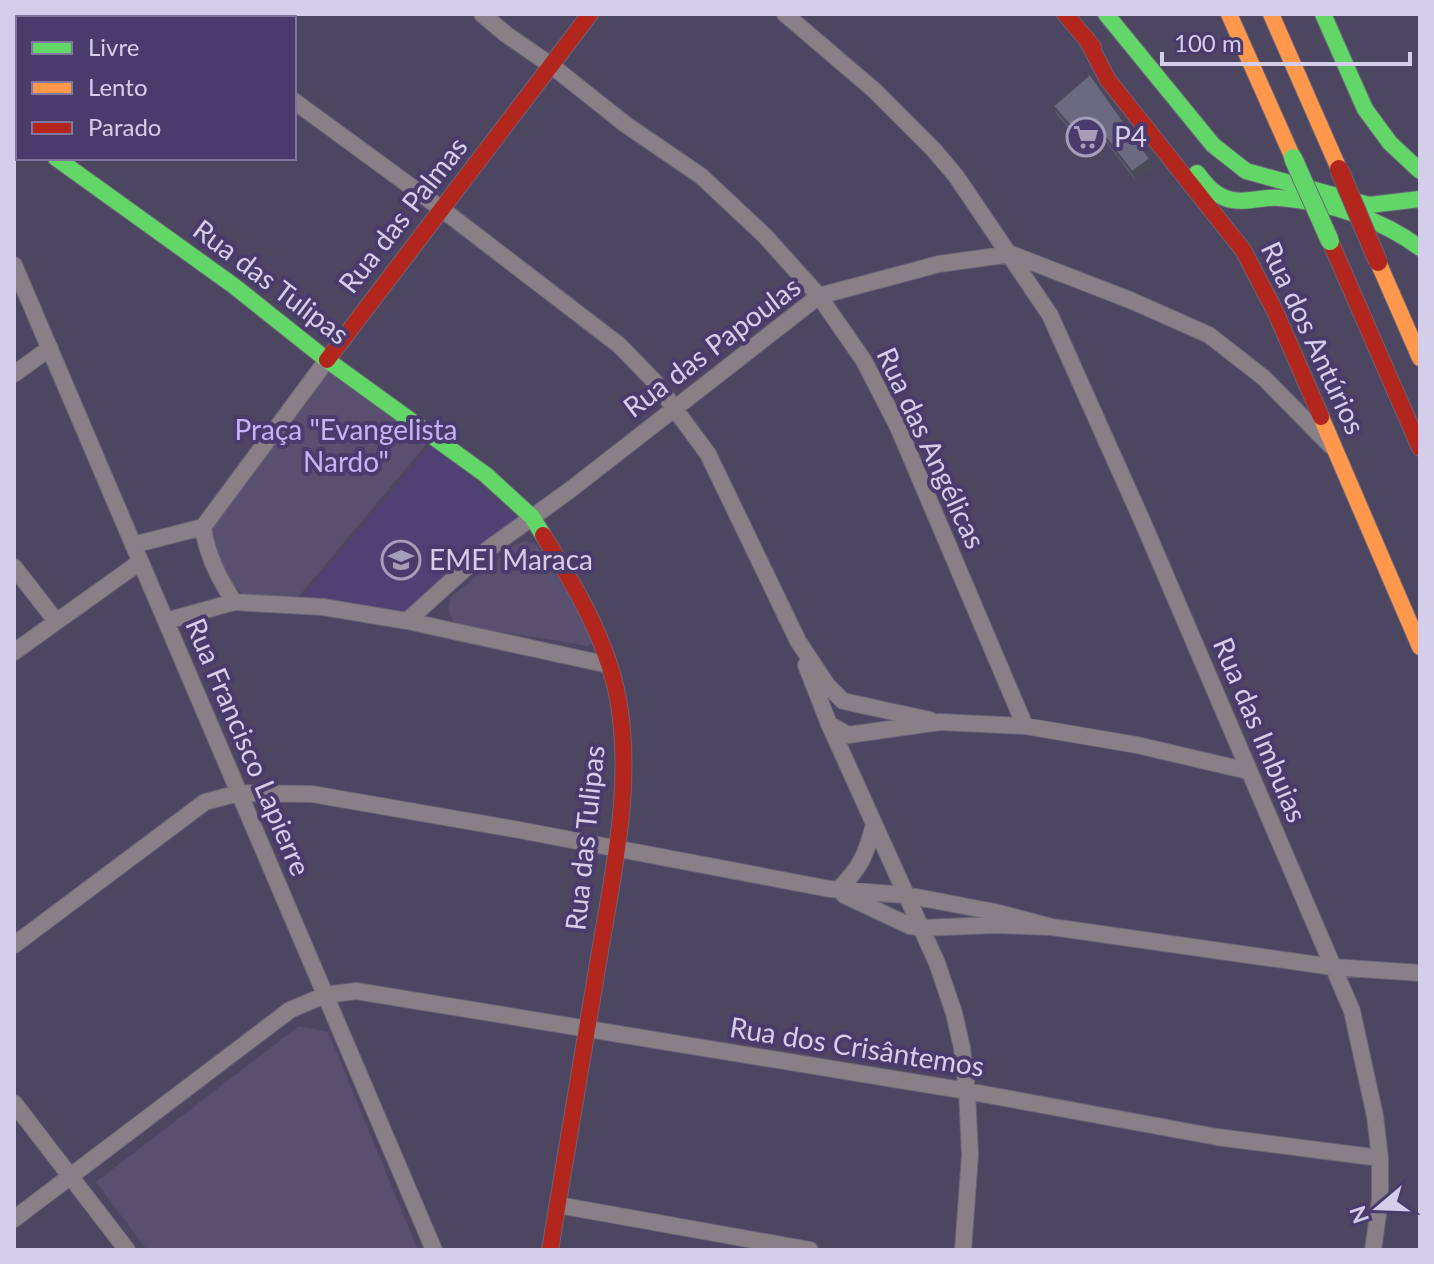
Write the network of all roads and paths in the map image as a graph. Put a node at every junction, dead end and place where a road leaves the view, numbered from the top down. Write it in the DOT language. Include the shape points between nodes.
graph roads {
  1 [pos="482,14"];
  2 [pos="590,14"];
  3 [pos="785,14"];
  4 [pos="1065,14"];
  5 [pos="1106,14"];
  6 [pos="1229,14"];
  7 [pos="1271,14"];
  8 [pos="1323,14"];
  9 [pos="1086,38"];
  10 [pos="552,66"];
  11 [pos="296,102"];
  12 [pos="59,160"];
  13 [pos="1246,171"];
  14 [pos="1420,171"];
  15 [pos="1200,177"];
  16 [pos="1420,199"];
  17 [pos="1208,207"];
  18 [pos="443,210"];
  19 [pos="1420,248"];
  20 [pos="1011,254"];
  21 [pos="14,265"];
  22 [pos="819,296"];
  23 [pos="50,348"];
  24 [pos="1420,358"];
  25 [pos="327,360"];
  26 [pos="14,374"];
  27 [pos="673,407"];
  28 [pos="1420,448"];
  29 [pos="1335,450"];
  30 [pos="532,517"];
  31 [pos="203,527"];
  32 [pos="133,545"];
  33 [pos="140,562"];
  34 [pos="14,567"];
  35 [pos="234,602"];
  36 [pos="56,621"];
  37 [pos="166,621"];
  38 [pos="407,621"];
  39 [pos="798,641"];
  40 [pos="1420,647"];
  41 [pos="14,652"];
  42 [pos="609,665"];
  43 [pos="843,701"];
  44 [pos="940,722"];
  45 [pos="829,724"];
  46 [pos="1025,726"];
  47 [pos="1248,771"];
  48 [pos="239,793"];
  49 [pos="874,824"];
  50 [pos="617,850"];
  51 [pos="834,889"];
  52 [pos="906,895"];
  53 [pos="1052,927"];
  54 [pos="921,928"];
  55 [pos="14,945"];
  56 [pos="1333,967"];
  57 [pos="1420,973"];
  58 [pos="325,995"];
  59 [pos="589,1029"];
  60 [pos="967,1091"];
  61 [pos="14,1103"];
  62 [pos="1380,1158"];
  63 [pos="71,1176"];
  64 [pos="558,1205"];
  65 [pos="14,1219"];
  66 [pos="127,1250"];
  67 [pos="434,1250"];
  68 [pos="550,1250"];
  69 [pos="810,1250"];
  70 [pos="963,1250"];
  71 [pos="1373,1250"];
  1 -- 10 [label="street, Rua das Angélicas"];
  2 -- 10 [label="main road, Rua das Palmas"];
  3 -- 20 [label="street, Rua das Imbuias" via="934,150"];
  4 -- 9 [label="main road"];
  5 -- 13 [label="main road" via="1213,145"];
  6 -- 28 [label="main road, bridge"];
  7 -- 24 [label="main road, bridge"];
  8 -- 14 [label="main road" via="1365,109"];
  9 -- 15 [label="main road"];
  9 -- 17 [label="main road, Rua dos Antúrios" via="1108,80"];
  10 -- 18 [label="main road, Rua das Palmas"];
  10 -- 22 [label="street, Rua das Angélicas" via="701,176"];
  11 -- 18 [label="street"];
  12 -- 25 [label="main road, Rua das Tulipas"];
  13 -- 15 [label="main road" via="1215,163"];
  13 -- 16 [label="main road" via="1369,205"];
  15 -- 17 [label="main road"];
  15 -- 19 [label="main road" via="1222,197 1296,199 1381,224"];
  17 -- 29 [label="main road, Rua dos Antúrios" via="1256,274"];
  18 -- 25 [label="main road, Rua das Palmas"];
  18 -- 27 [label="street" via="619,345"];
  20 -- 22 [label="street, Rua das Papoulas" via="939,264"];
  20 -- 29 [label="street, Rua das Papoulas" via="1209,335 1264,378"];
  20 -- 47 [label="street, Rua das Imbuias" via="1050,315"];
  21 -- 23 [label="street, Rua Francisco Lapierre"];
  22 -- 27 [label="street, Rua das Papoulas"];
  22 -- 46 [label="street, Rua das Angélicas" via="864,361 898,427"];
  23 -- 26 [label="street"];
  23 -- 32 [label="street, Rua Francisco Lapierre"];
  25 -- 30 [label="main road, Rua das Tulipas" via="486,475"];
  25 -- 31 [label="street, Rua das Palmas"];
  27 -- 30 [label="street, Rua das Papoulas"];
  27 -- 39 [label="street" via="708,454"];
  29 -- 40 [label="main road, Rua dos Antúrios"];
  30 -- 38 [label="street, Rua das Papoulas" via="480,555"];
  30 -- 42 [label="main road, Rua das Tulipas" via="571,580"];
  31 -- 32 [label="street"];
  31 -- 35 [label="street" via="210,558"];
  32 -- 33 [label="street, Rua Francisco Lapierre"];
  33 -- 36 [label="street"];
  33 -- 37 [label="street, Rua Francisco Lapierre"];
  34 -- 36 [label="street"];
  35 -- 37 [label="street"];
  35 -- 38 [label="street" via="323,607"];
  36 -- 41 [label="street"];
  37 -- 48 [label="street, Rua Francisco Lapierre"];
  38 -- 42 [label="street"];
  39 -- 43 [label="street"];
  39 -- 45 [label="street"];
  42 -- 50 [label="main road, Rua das Tulipas" via="625,745"];
  43 -- 44 [label="street"];
  43 -- 45 [label="street"];
  44 -- 45 [label="street" via="848,735"];
  44 -- 46 [label="street"];
  45 -- 49 [label="street"];
  46 -- 47 [label="street"];
  47 -- 56 [label="street, Rua das Imbuias"];
  48 -- 50 [label="street" via="312,794"];
  48 -- 55 [label="street" via="205,802"];
  48 -- 58 [label="street, Rua Francisco Lapierre"];
  49 -- 51 [label="street" via="858,870"];
  49 -- 52 [label="street"];
  50 -- 51 [label="street"];
  50 -- 59 [label="main road, Rua das Tulipas"];
  51 -- 52 [label="street"];
  51 -- 54 [label="street"];
  52 -- 53 [label="street"];
  52 -- 54 [label="street"];
  53 -- 54 [label="street"];
  53 -- 56 [label="street"];
  54 -- 60 [label="street" via="954,1013"];
  56 -- 57 [label="street"];
  56 -- 62 [label="street, Rua das Imbuias" via="1352,1011"];
  58 -- 59 [label="street, Rua dos Crisântemos" via="356,991"];
  58 -- 63 [label="street" via="290,1010"];
  58 -- 67 [label="street, Rua Francisco Lapierre"];
  59 -- 60 [label="street, Rua dos Crisântemos"];
  59 -- 64 [label="main road, Rua das Tulipas"];
  60 -- 62 [label="street, Rua dos Crisântemos" via="1217,1137"];
  60 -- 70 [label="street" via="970,1155"];
  61 -- 63 [label="street"];
  62 -- 71 [label="street, Rua das Imbuias"];
  63 -- 65 [label="street"];
  63 -- 66 [label="street"];
  64 -- 68 [label="main road, Rua das Tulipas"];
  64 -- 69 [label="street"];
}
